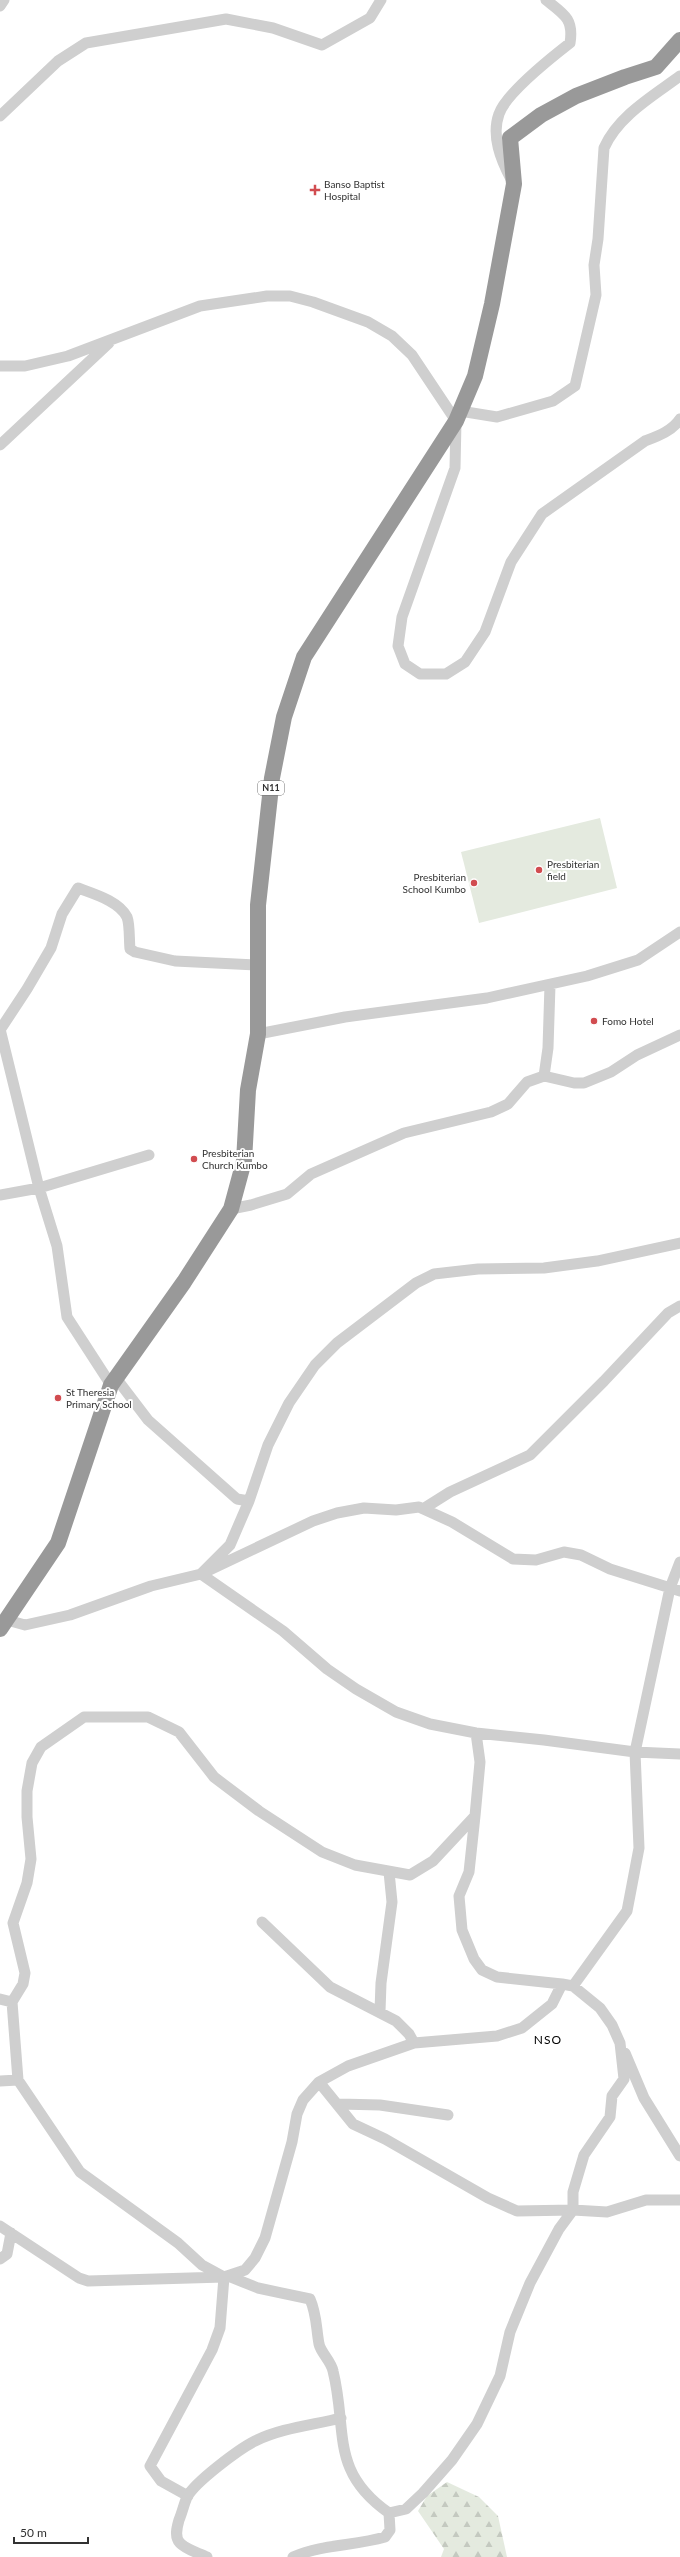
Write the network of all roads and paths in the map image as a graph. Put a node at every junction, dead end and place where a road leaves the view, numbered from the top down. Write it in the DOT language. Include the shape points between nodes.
graph roads {
  1 [pos="4,0"];
  2 [pos="381,0"];
  3 [pos="546,0"];
  4 [pos="0,6"];
  5 [pos="680,40"];
  6 [pos="680,76"];
  7 [pos="0,116"];
  8 [pos="514,184"];
  9 [pos="114,339"];
  10 [pos="0,366"];
  11 [pos="458,416"];
  12 [pos="680,419"];
  13 [pos="0,445"];
  14 [pos="680,932"];
  15 [pos="256,965"];
  16 [pos="550,985"];
  17 [pos="0,1030"];
  18 [pos="258,1034"];
  19 [pos="680,1035"];
  20 [pos="544,1076"];
  21 [pos="150,1155"];
  22 [pos="40,1188"];
  23 [pos="0,1195"];
  24 [pos="231,1209"];
  25 [pos="680,1243"];
  26 [pos="680,1306"];
  27 [pos="114,1382"];
  28 [pos="249,1501"];
  29 [pos="423,1509"];
  30 [pos="680,1562"];
  31 [pos="201,1574"];
  32 [pos="675,1589"];
  33 [pos="4,1625"];
  34 [pos="476,1733"];
  35 [pos="635,1752"];
  36 [pos="680,1754"];
  37 [pos="475,1816"];
  38 [pos="390,1872"];
  39 [pos="262,1922"];
  40 [pos="567,1985"];
  41 [pos="0,1999"];
  42 [pos="12,2002"];
  43 [pos="380,2011"];
  44 [pos="414,2043"];
  45 [pos="620,2043"];
  46 [pos="18,2080"];
  47 [pos="0,2081"];
  48 [pos="319,2082"];
  49 [pos="339,2104"];
  50 [pos="448,2115"];
  51 [pos="680,2156"];
  52 [pos="680,2200"];
  53 [pos="573,2210"];
  54 [pos="0,2226"];
  55 [pos="11,2233"];
  56 [pos="0,2258"];
  57 [pos="226,2276"];
  58 [pos="341,2418"];
  59 [pos="188,2496"];
  60 [pos="389,2513"];
  61 [pos="208,2557"];
  62 [pos="293,2557"];
  1 -- 4 [label="street"];
  2 -- 7 [label="street" via="370,18 322,45 273,28 226,19 86,42 58,61"];
  3 -- 8 [label="street" via="566,16 573,29 570,43 516,91 499,114 496,135 501,160"];
  5 -- 8 [label="highway, N11" via="656,67 576,96 541,115 510,138"];
  6 -- 11 [label="street" via="636,108 610,134 604,148 594,265 596,295 575,386 553,401 497,417"];
  8 -- 11 [label="highway, N11" via="492,304 477,368"];
  9 -- 10 [label="street" via="68,356 25,366"];
  9 -- 11 [label="street" via="200,306 267,296 290,296 368,322 392,336 412,355"];
  9 -- 13 [label="street"];
  11 -- 12 [label="street" via="455,468 402,617 398,646 405,664 420,674 446,674 465,662 485,632 511,562 542,514"];
  11 -- 15 [label="highway, N11" via="304,657 284,718 272,778 258,905"];
  14 -- 16 [label="street" via="638,960"];
  15 -- 17 [label="street" via="175,961 136,952 130,949 127,918 119,908 101,896 78,888 62,914 51,948 28,990"];
  15 -- 18 [label="highway, N11"];
  16 -- 18 [label="street" via="487,998 345,1017"];
  16 -- 20 [label="street" via="548,1048"];
  17 -- 22 [label="street"];
  18 -- 24 [label="highway, N11" via="248,1090 244,1161"];
  19 -- 20 [label="street" via="637,1055 611,1072 584,1083"];
  20 -- 24 [label="street" via="527,1082 508,1104 491,1112 404,1133 311,1174 287,1194 251,1206"];
  21 -- 22 [label="street"];
  22 -- 23 [label="street"];
  22 -- 27 [label="street" via="57,1246 67,1317"];
  24 -- 27 [label="highway, N11"];
  25 -- 28 [label="street" via="582,1263 544,1268 478,1269 434,1274 416,1282 337,1343 314,1366 289,1403 268,1445"];
  26 -- 29 [label="street" via="668,1313 530,1455 450,1492"];
  27 -- 28 [label="street" via="148,1420 237,1499"];
  27 -- 33 [label="highway, N11" via="58,1543"];
  28 -- 31 [label="street" via="230,1545"];
  29 -- 31 [label="street" via="364,1508 337,1513 313,1521"];
  29 -- 32 [label="street" via="452,1522 513,1559 536,1560 564,1552 581,1555 610,1569"];
  30 -- 32 [label="street"];
  31 -- 33 [label="street" via="151,1586 70,1615 25,1624"];
  31 -- 34 [label="street" via="283,1631 326,1669 356,1689 396,1712 430,1724"];
  32 -- 35 [label="street"];
  34 -- 35 [label="street"];
  34 -- 37 [label="street" via="480,1762"];
  35 -- 36 [label="street"];
  35 -- 40 [label="street" via="638,1848 627,1910"];
  37 -- 38 [label="street" via="433,1861 410,1875"];
  37 -- 40 [label="street" via="469,1872 459,1896 462,1930 472,1954 482,1970 497,1977"];
  38 -- 42 [label="street" via="355,1865 322,1852 259,1811 214,1777 179,1732 148,1717 84,1717 42,1747 32,1762 26,1817 31,1859 27,1883 12,1923 25,1973 23,1984"];
  38 -- 43 [label="street" via="392,1902"];
  39 -- 43 [label="street" via="330,1987"];
  40 -- 44 [label="street" via="552,2004 522,2028 497,2036"];
  40 -- 45 [label="street" via="600,2008"];
  41 -- 42 [label="street"];
  42 -- 46 [label="street"];
  43 -- 44 [label="street" via="396,2021"];
  44 -- 48 [label="street" via="348,2066"];
  45 -- 51 [label="street" via="644,2098"];
  45 -- 53 [label="street" via="624,2079 612,2096 610,2118 584,2155 573,2192"];
  46 -- 47 [label="street"];
  46 -- 57 [label="street" via="80,2172 178,2243 202,2265"];
  48 -- 49 [label="street"];
  48 -- 57 [label="street" via="303,2100 297,2114 292,2142 265,2238 251,2265"];
  49 -- 50 [label="street" via="380,2105"];
  49 -- 53 [label="street" via="353,2124 385,2138 488,2198 517,2211"];
  52 -- 53 [label="street" via="646,2200 607,2212"];
  53 -- 60 [label="street" via="559,2228 530,2283 510,2332 500,2376 477,2424 452,2460 423,2494 406,2509"];
  54 -- 55 [label="street"];
  55 -- 56 [label="street" via="7,2254"];
  55 -- 57 [label="street" via="79,2278 88,2281"];
  57 -- 58 [label="street" via="258,2288 310,2299 316,2314 319,2345 333,2369"];
  57 -- 59 [label="street" via="220,2328 215,2342 150,2466 161,2481"];
  58 -- 59 [label="street" via="273,2434 255,2441 213,2472"];
  58 -- 60 [label="street" via="343,2452 351,2472 362,2489"];
  59 -- 61 [label="street" via="176,2528 177,2536 186,2548"];
  60 -- 62 [label="street" via="390,2530 385,2537 362,2544 325,2546"];
}
